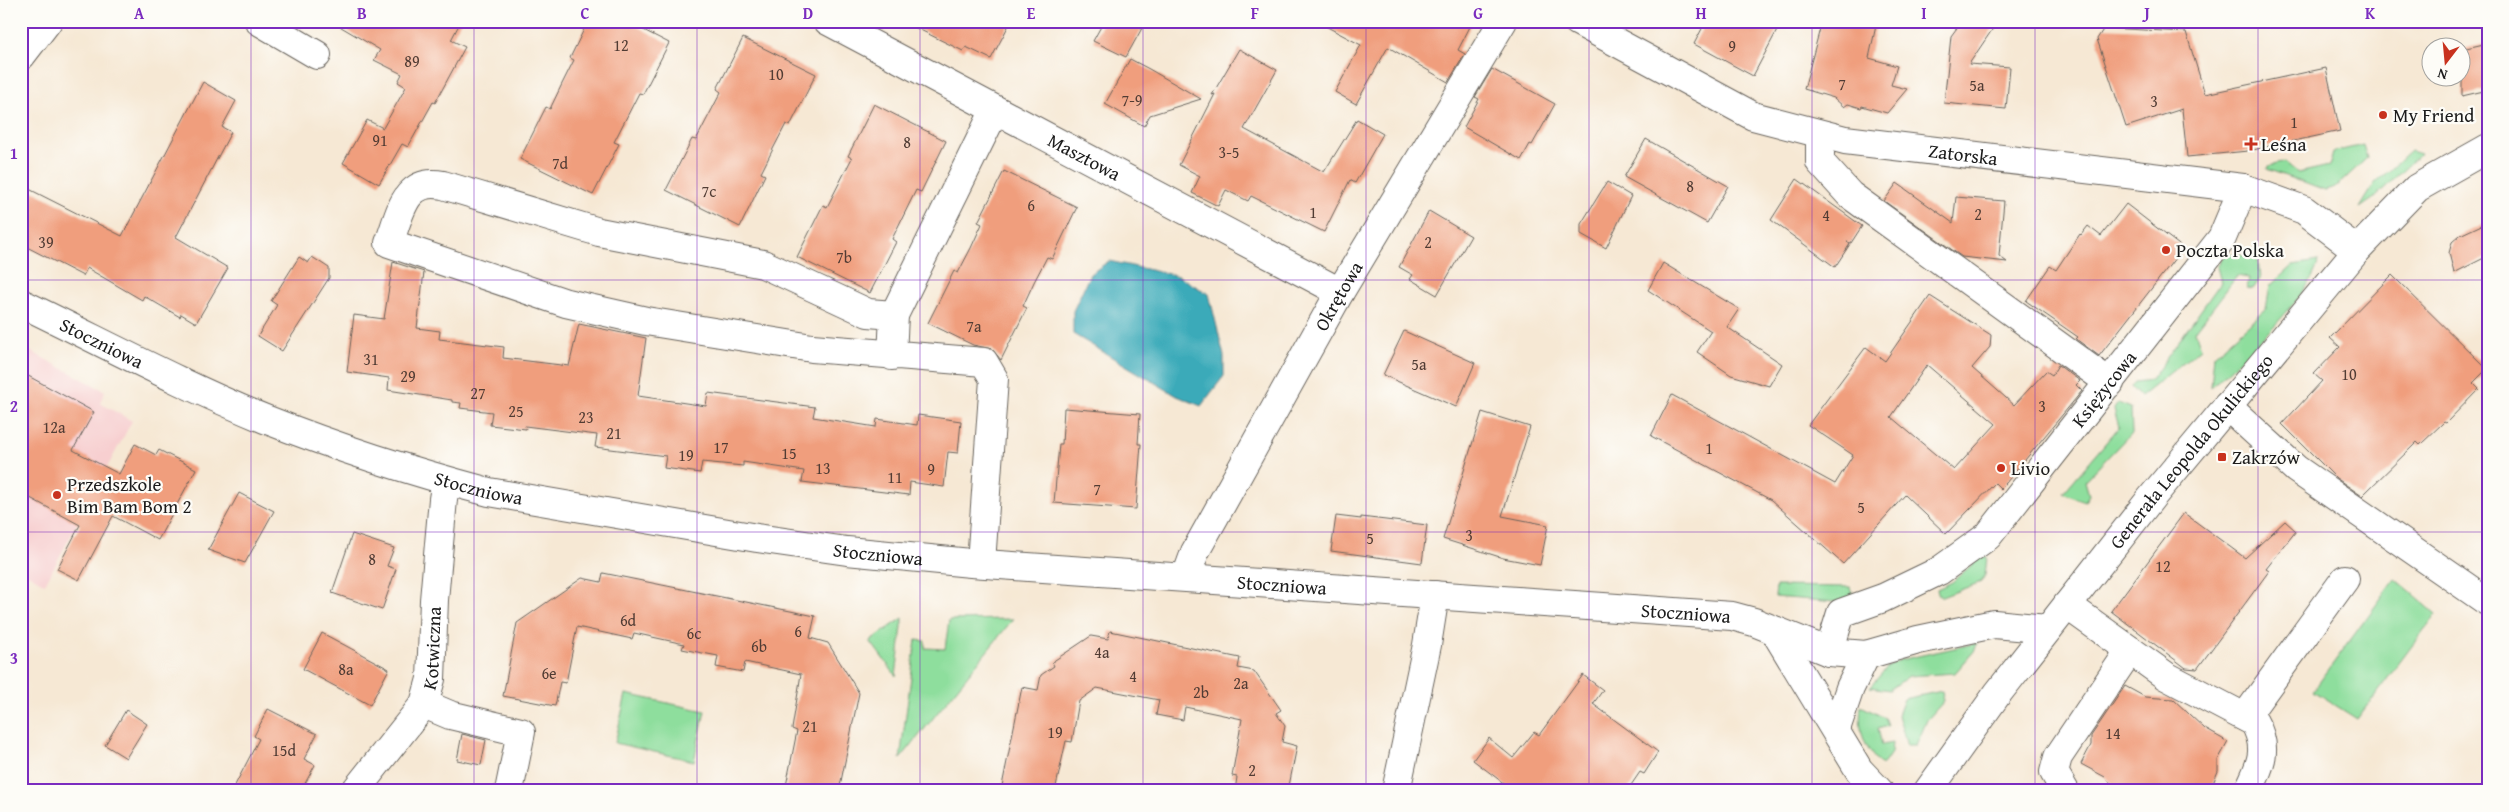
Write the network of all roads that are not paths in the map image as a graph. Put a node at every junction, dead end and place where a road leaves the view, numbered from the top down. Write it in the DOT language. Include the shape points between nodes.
graph roads {
  1 [pos="48,21"];
  2 [pos="259,21"];
  3 [pos="828,21"];
  4 [pos="1504,21"];
  5 [pos="1577,21"];
  6 [pos="317,55"];
  7 [pos="21,56"];
  8 [pos="995,110"];
  9 [pos="1820,135"];
  10 [pos="2488,148"];
  11 [pos="2243,188"];
  12 [pos="2357,250"];
  13 [pos="1340,292"];
  14 [pos="21,303"];
  15 [pos="894,315"];
  16 [pos="892,356"];
  17 [pos="2110,383"];
  18 [pos="2227,406"];
  19 [pos="446,481"];
  20 [pos="981,563"];
  21 [pos="1186,577"];
  22 [pos="2345,579"];
  23 [pos="1435,595"];
  24 [pos="2488,602"];
  25 [pos="2067,605"];
  26 [pos="2048,629"];
  27 [pos="1774,630"];
  28 [pos="2130,650"];
  29 [pos="1829,652"];
  30 [pos="1866,655"];
  31 [pos="424,704"];
  32 [pos="2245,717"];
  33 [pos="1836,729"];
  34 [pos="355,791"];
  35 [pos="509,791"];
  36 [pos="1396,791"];
  37 [pos="1879,791"];
  38 [pos="1928,791"];
  39 [pos="2065,791"];
  40 [pos="2248,791"];
  1 -- 7 [label="street"];
  2 -- 6 [label="street"];
  3 -- 8 [label="street, Masztowa"];
  4 -- 13 [label="street, Okrętowa"];
  5 -- 9 [label="street, Zatorska" via="1753,116"];
  8 -- 13 [label="street, Masztowa"];
  8 -- 15 [label="street"];
  9 -- 11 [label="street, Zatorska"];
  9 -- 17 [label="street" via="1820,162 1850,194"];
  10 -- 12 [label="street, Generała Leopolda Okulickiego" via="2417,188"];
  11 -- 12 [label="street, Zatorska" via="2304,210"];
  11 -- 17 [label="street, Księżycowa" via="2222,238"];
  12 -- 18 [label="street, Generała Leopolda Okulickiego"];
  13 -- 21 [label="street, Okrętowa" via="1195,552"];
  14 -- 19 [label="street, Stoczniowa" via="264,418"];
  15 -- 16 [label="street"];
  15 -- 16 [label="street" via="868,313 763,264 599,232 431,182 422,184 407,195 389,243 566,303 646,321 812,348"];
  16 -- 20 [label="street" via="984,362 994,379"];
  17 -- 29 [label="street, Księżycowa" via="1988,536 1940,571 1884,598 1842,613"];
  18 -- 24 [label="street" via="2296,469"];
  18 -- 25 [label="street, Generała Leopolda Okulickiego"];
  19 -- 20 [label="street, Stoczniowa" via="489,492 757,538 847,551"];
  19 -- 31 [label="street, Kotwiczna" via="434,600 431,679"];
  20 -- 21 [label="street, Stoczniowa"];
  21 -- 23 [label="street, Stoczniowa"];
  22 -- 32 [label="street"];
  23 -- 27 [label="street, Stoczniowa" via="1732,616"];
  23 -- 36 [label="street"];
  25 -- 26 [label="street, Generała Leopolda Okulickiego"];
  25 -- 28 [label="street"];
  26 -- 30 [label="street, Stoczniowa" via="1994,624"];
  26 -- 38 [label="street, Generała Leopolda Okulickiego"];
  27 -- 29 [label="street, Stoczniowa"];
  27 -- 33 [label="street"];
  28 -- 32 [label="street" via="2166,676"];
  28 -- 39 [label="street" via="2058,757 2054,772"];
  29 -- 30 [label="street, Stoczniowa"];
  30 -- 33 [label="street"];
  31 -- 34 [label="street, Kotwiczna"];
  31 -- 35 [label="street" via="469,721 520,732"];
  32 -- 40 [label="street" via="2254,722 2264,748"];
  33 -- 37 [label="street" via="1859,770"];
}
